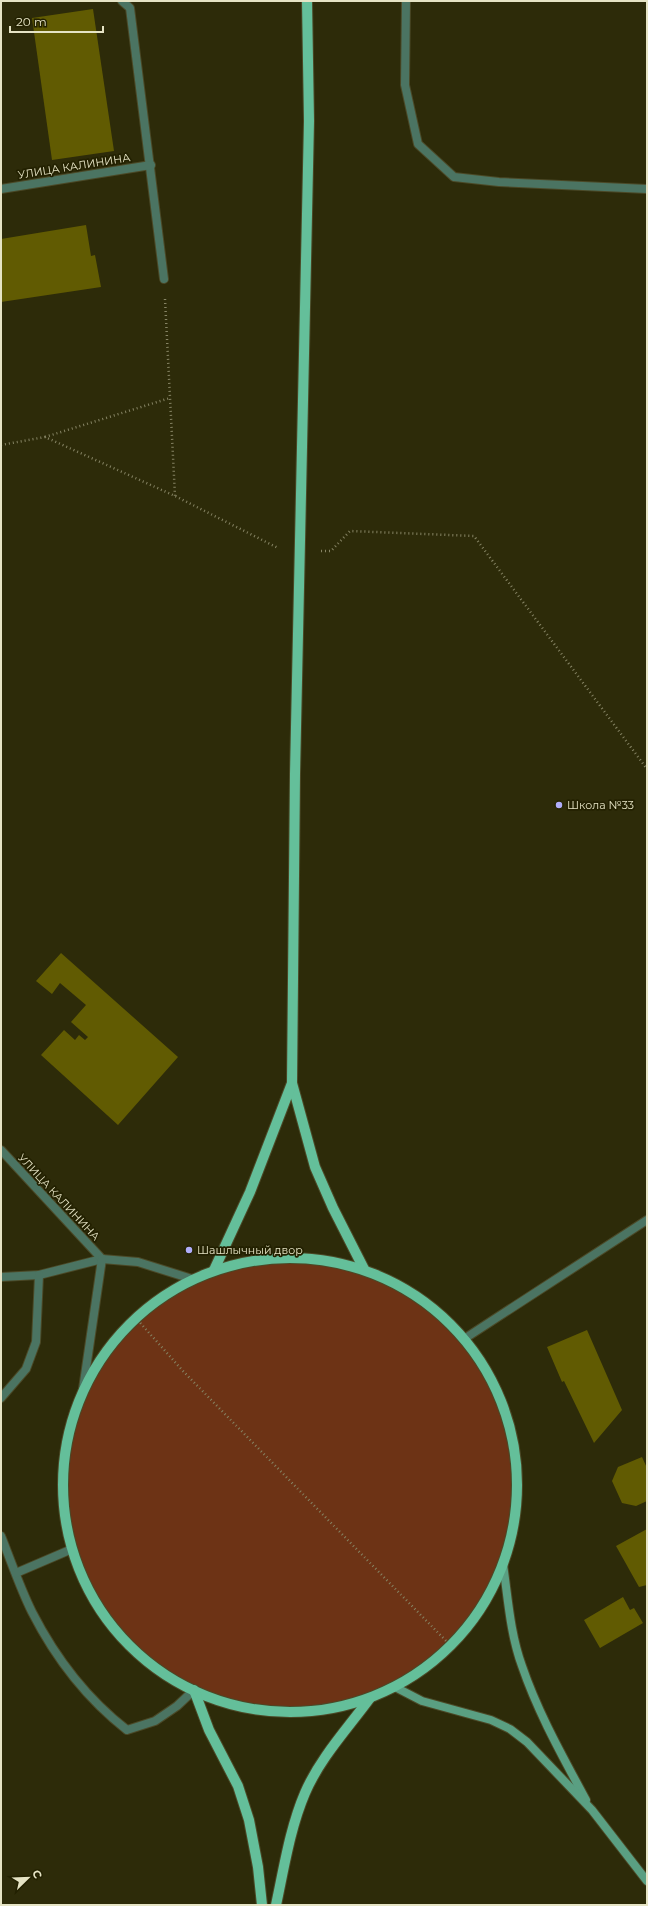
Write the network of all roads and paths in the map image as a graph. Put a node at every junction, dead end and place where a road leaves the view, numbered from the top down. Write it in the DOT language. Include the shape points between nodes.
graph roads {
  1 [pos="122,1"];
  2 [pos="307,1"];
  3 [pos="406,1"];
  4 [pos="151,165"];
  5 [pos="1,189"];
  6 [pos="647,189"];
  7 [pos="164,279"];
  8 [pos="170,398"];
  9 [pos="45,438"];
  10 [pos="1,445"];
  11 [pos="176,496"];
  12 [pos="300,550"];
  13 [pos="647,769"];
  14 [pos="292,1083"];
  15 [pos="1,1150"];
  16 [pos="647,1220"];
  17 [pos="102,1259"];
  18 [pos="364,1269"];
  19 [pos="214,1270"];
  20 [pos="39,1274"];
  21 [pos="1,1277"];
  22 [pos="192,1279"];
  23 [pos="135,1317"];
  24 [pos="464,1339"];
  25 [pos="83,1389"];
  26 [pos="1,1398"];
  27 [pos="1,1536"];
  28 [pos="72,1549"];
  29 [pos="503,1564"];
  30 [pos="16,1573"];
  31 [pos="451,1646"];
  32 [pos="395,1687"];
  33 [pos="194,1690"];
  34 [pos="370,1698"];
  35 [pos="592,1810"];
  36 [pos="647,1881"];
  37 [pos="262,1905"];
  38 [pos="276,1905"];
  1 -- 4 [label="street" via="130,8"];
  2 -- 12 [label="main road" via="308,129"];
  3 -- 6 [label="street" via="405,85 418,144 454,177 499,182"];
  4 -- 5 [label="street, УЛИЦА КАЛИНИНА"];
  4 -- 7 [label="street"];
  7 -- 8 [label="path"];
  8 -- 9 [label="path"];
  8 -- 11 [label="path"];
  9 -- 10 [label="path"];
  9 -- 11 [label="path"];
  11 -- 12 [label="path" via="275,548"];
  12 -- 13 [label="path" via="331,551 350,532 474,536"];
  12 -- 14 [label="main road"];
  14 -- 18 [label="main road" via="315,1167"];
  14 -- 19 [label="main road" via="250,1192"];
  15 -- 17 [label="street, УЛИЦА КАЛИНИНА"];
  16 -- 24 [label="street"];
  17 -- 20 [label="street"];
  17 -- 22 [label="street" via="138,1262"];
  17 -- 25 [label="street"];
  18 -- 19 [label="main road" via="331,1260 288,1257 252,1260"];
  18 -- 24 [label="main road" via="386,1278 420,1298 448,1320"];
  19 -- 22 [label="main road"];
  20 -- 21 [label="street"];
  20 -- 26 [label="street" via="36,1342 26,1369"];
  22 -- 23 [label="main road" via="149,1305"];
  23 -- 25 [label="main road" via="100,1359"];
  23 -- 31 [label="path" via="182,1370"];
  24 -- 29 [label="main road" via="473,1349 495,1386 508,1421 517,1469 518,1492 512,1534"];
  25 -- 28 [label="main road" via="71,1424 64,1461 63,1492"];
  27 -- 30 [label="street"];
  28 -- 30 [label="street"];
  28 -- 33 [label="main road" via="90,1591 115,1629 141,1656"];
  29 -- 31 [label="main road" via="492,1590 475,1617"];
  29 -- 35 [label="main road" via="511,1625 521,1665 553,1738"];
  30 -- 33 [label="street" via="32,1612 56,1653 83,1691 108,1716 127,1730 155,1721"];
  31 -- 32 [label="main road" via="425,1668"];
  32 -- 34 [label="main road"];
  32 -- 35 [label="main road" via="422,1701 492,1720 510,1729 532,1747"];
  33 -- 34 [label="main road" via="239,1706 280,1712 328,1709"];
  33 -- 37 [label="main road" via="209,1730 238,1786 247,1813 258,1867"];
  34 -- 38 [label="main road" via="321,1763 305,1793"];
  35 -- 36 [label="main road"];
}
